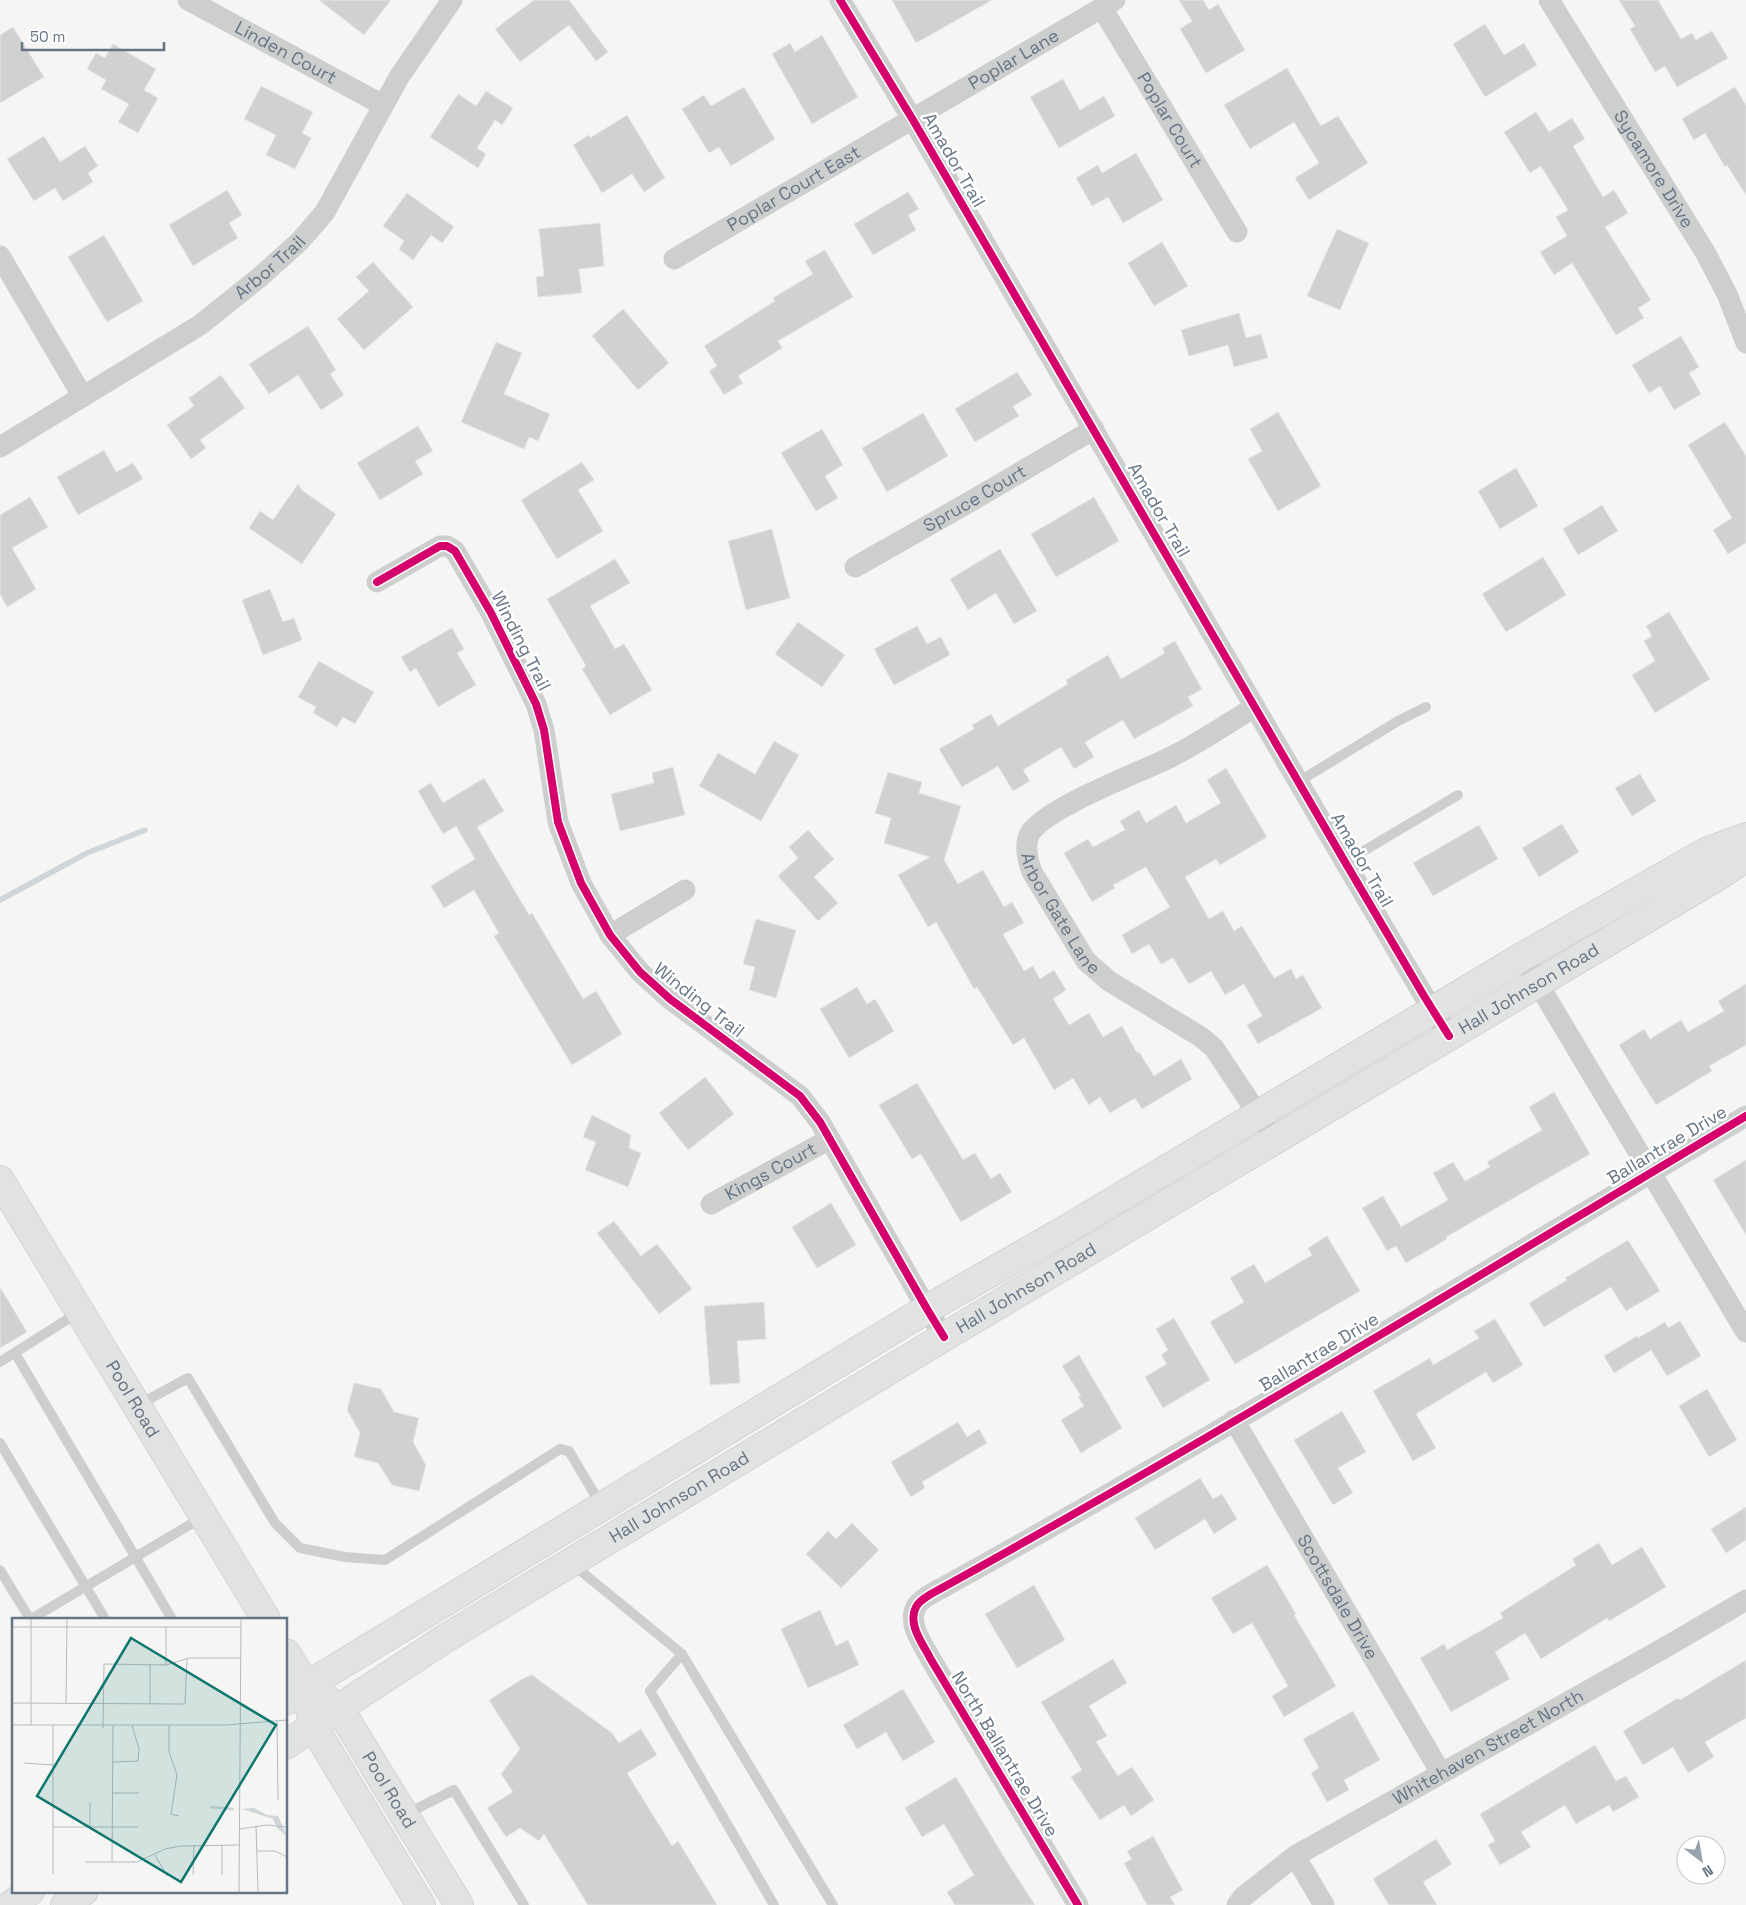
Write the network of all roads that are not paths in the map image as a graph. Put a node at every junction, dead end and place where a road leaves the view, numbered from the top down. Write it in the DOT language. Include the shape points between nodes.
graph roads {
  1 [pos="188,0"];
  2 [pos="452,0"];
  3 [pos="840,0"];
  4 [pos="1549,0"];
  5 [pos="1109,4"];
  6 [pos="383,105"];
  7 [pos="913,120"];
  8 [pos="1237,232"];
  9 [pos="0,256"];
  10 [pos="674,259"];
  11 [pos="1746,343"];
  12 [pos="82,397"];
  13 [pos="1094,429"];
  14 [pos="0,447"];
  15 [pos="855,567"];
  16 [pos="377,582"];
  17 [pos="1255,707"];
  18 [pos="1426,707"];
  19 [pos="1298,782"];
  20 [pos="1458,795"];
  21 [pos="1746,837"];
  22 [pos="1746,857"];
  23 [pos="1345,862"];
  24 [pos="685,890"];
  25 [pos="610,935"];
  26 [pos="1522,957"];
  27 [pos="1538,984"];
  28 [pos="1432,1010"];
  29 [pos="1450,1036"];
  30 [pos="1258,1114"];
  31 [pos="1746,1116"];
  32 [pos="830,1139"];
  33 [pos="1275,1140"];
  34 [pos="1651,1173"];
  35 [pos="0,1180"];
  36 [pos="712,1204"];
  37 [pos="927,1309"];
  38 [pos="80,1312"];
  39 [pos="1746,1332"];
  40 [pos="944,1337"];
  41 [pos="15,1353"];
  42 [pos="0,1362"];
  43 [pos="136,1405"];
  44 [pos="1234,1420"];
  45 [pos="0,1443"];
  46 [pos="602,1506"];
  47 [pos="204,1517"];
  48 [pos="554,1535"];
  49 [pos="136,1556"];
  50 [pos="570,1563"];
  51 [pos="0,1570"];
  52 [pos="85,1586"];
  53 [pos="1746,1600"];
  54 [pos="913,1616"];
  55 [pos="29,1618"];
  56 [pos="32,1618"];
  57 [pos="104,1618"];
  58 [pos="171,1618"];
  59 [pos="265,1618"];
  60 [pos="682,1654"];
  61 [pos="288,1661"];
  62 [pos="296,1693"];
  63 [pos="339,1708"];
  64 [pos="313,1726"];
  65 [pos="288,1744"];
  66 [pos="1441,1773"];
  67 [pos="404,1815"];
  68 [pos="1295,1856"];
  69 [pos="29,1892"];
  70 [pos="83,1892"];
  71 [pos="11,1905"];
  72 [pos="65,1905"];
  73 [pos="421,1905"];
  74 [pos="459,1905"];
  75 [pos="524,1905"];
  76 [pos="774,1905"];
  77 [pos="833,1905"];
  78 [pos="1078,1905"];
  79 [pos="1236,1905"];
  80 [pos="1324,1905"];
  1 -- 6 [label="street, Linden Court"];
  2 -- 6 [label="street, Arbor Trail" via="398,77"];
  3 -- 7 [label="street, Amador Trail"];
  4 -- 11 [label="street, Sycamore Drive" via="1705,252 1727,294"];
  5 -- 7 [label="street, Poplar Lane"];
  5 -- 8 [label="street, Poplar Court"];
  6 -- 12 [label="street, Arbor Trail" via="324,212 300,241 200,325"];
  7 -- 10 [label="street, Poplar Court East"];
  7 -- 13 [label="street, Amador Trail"];
  9 -- 12 [label="street"];
  12 -- 14 [label="street, Arbor Trail"];
  13 -- 15 [label="street, Spruce Court"];
  13 -- 17 [label="street, Amador Trail"];
  16 -- 25 [label="street, Winding Trail" via="440,546 456,551 536,704 544,730 558,822 581,883"];
  17 -- 19 [label="street, Amador Trail"];
  17 -- 30 [label="street, Arbor Gate Lane" via="1174,756 1097,790 1040,822 1028,836 1027,859 1086,961 1110,981 1214,1048"];
  18 -- 19 [label="lane"];
  19 -- 23 [label="street, Amador Trail"];
  20 -- 23 [label="lane"];
  21 -- 26 [label="main road, Hall Johnson Road" via="1706,852"];
  22 -- 27 [label="main road, Hall Johnson Road"];
  23 -- 28 [label="street, Amador Trail"];
  24 -- 25 [label="street"];
  25 -- 32 [label="street, Winding Trail" via="640,972 670,999 800,1096"];
  26 -- 27 [label="street"];
  26 -- 28 [label="main road, Hall Johnson Road"];
  27 -- 29 [label="main road, Hall Johnson Road"];
  27 -- 34 [label="street"];
  28 -- 29 [label="street, Amador Trail"];
  28 -- 30 [label="main road, Hall Johnson Road"];
  29 -- 33 [label="main road, Hall Johnson Road"];
  30 -- 33 [label="street, Arbor Gate Lane"];
  30 -- 37 [label="main road, Hall Johnson Road"];
  31 -- 34 [label="street, Ballantrae Drive"];
  32 -- 36 [label="street, Kings Court"];
  32 -- 37 [label="street, Winding Trail"];
  33 -- 40 [label="main road, Hall Johnson Road"];
  34 -- 39 [label="street"];
  34 -- 44 [label="street, Ballantrae Drive"];
  35 -- 38 [label="main road, Pool Road"];
  37 -- 40 [label="street, Winding Trail"];
  37 -- 46 [label="main road, Hall Johnson Road"];
  38 -- 41 [label="lane"];
  38 -- 43 [label="main road, Pool Road"];
  40 -- 50 [label="main road, Hall Johnson Road"];
  41 -- 42 [label="lane"];
  41 -- 49 [label="lane"];
  43 -- 46 [label="lane" via="188,1378 275,1523 300,1548 345,1557 385,1560 560,1449 569,1451"];
  43 -- 47 [label="main road, Pool Road"];
  44 -- 54 [label="street, Ballantrae Drive" via="931,1594 916,1605"];
  44 -- 66 [label="street, Scottsdale Drive"];
  45 -- 52 [label="lane"];
  46 -- 48 [label="main road, Hall Johnson Road"];
  47 -- 49 [label="lane"];
  47 -- 59 [label="main road, Pool Road"];
  48 -- 50 [label="main road"];
  48 -- 62 [label="main road, Hall Johnson Road"];
  49 -- 52 [label="lane"];
  49 -- 58 [label="lane"];
  50 -- 60 [label="lane"];
  50 -- 63 [label="main road, Hall Johnson Road"];
  51 -- 55 [label="lane"];
  52 -- 56 [label="lane"];
  52 -- 57 [label="lane"];
  53 -- 66 [label="street, Whitehaven Street North"];
  54 -- 78 [label="street, North Ballantrae Drive" via="914,1626 930,1658"];
  60 -- 76 [label="lane" via="650,1691"];
  60 -- 77 [label="lane"];
  61 -- 62 [label="main road, Pool Road"];
  62 -- 63 [label="main road, Pool Road"];
  62 -- 64 [label="main road, Pool Road"];
  63 -- 64 [label="main road, Hall Johnson Road"];
  63 -- 67 [label="main road, Pool Road"];
  64 -- 65 [label="main road, Hall Johnson Road"];
  64 -- 73 [label="main road, Pool Road"];
  66 -- 68 [label="street, Whitehaven Street North"];
  67 -- 74 [label="main road, Pool Road"];
  67 -- 75 [label="lane" via="454,1790"];
  68 -- 79 [label="street, Whitehaven Street North"];
  68 -- 80 [label="street"];
  69 -- 71 [label="main road"];
  70 -- 72 [label="main road"];
}
